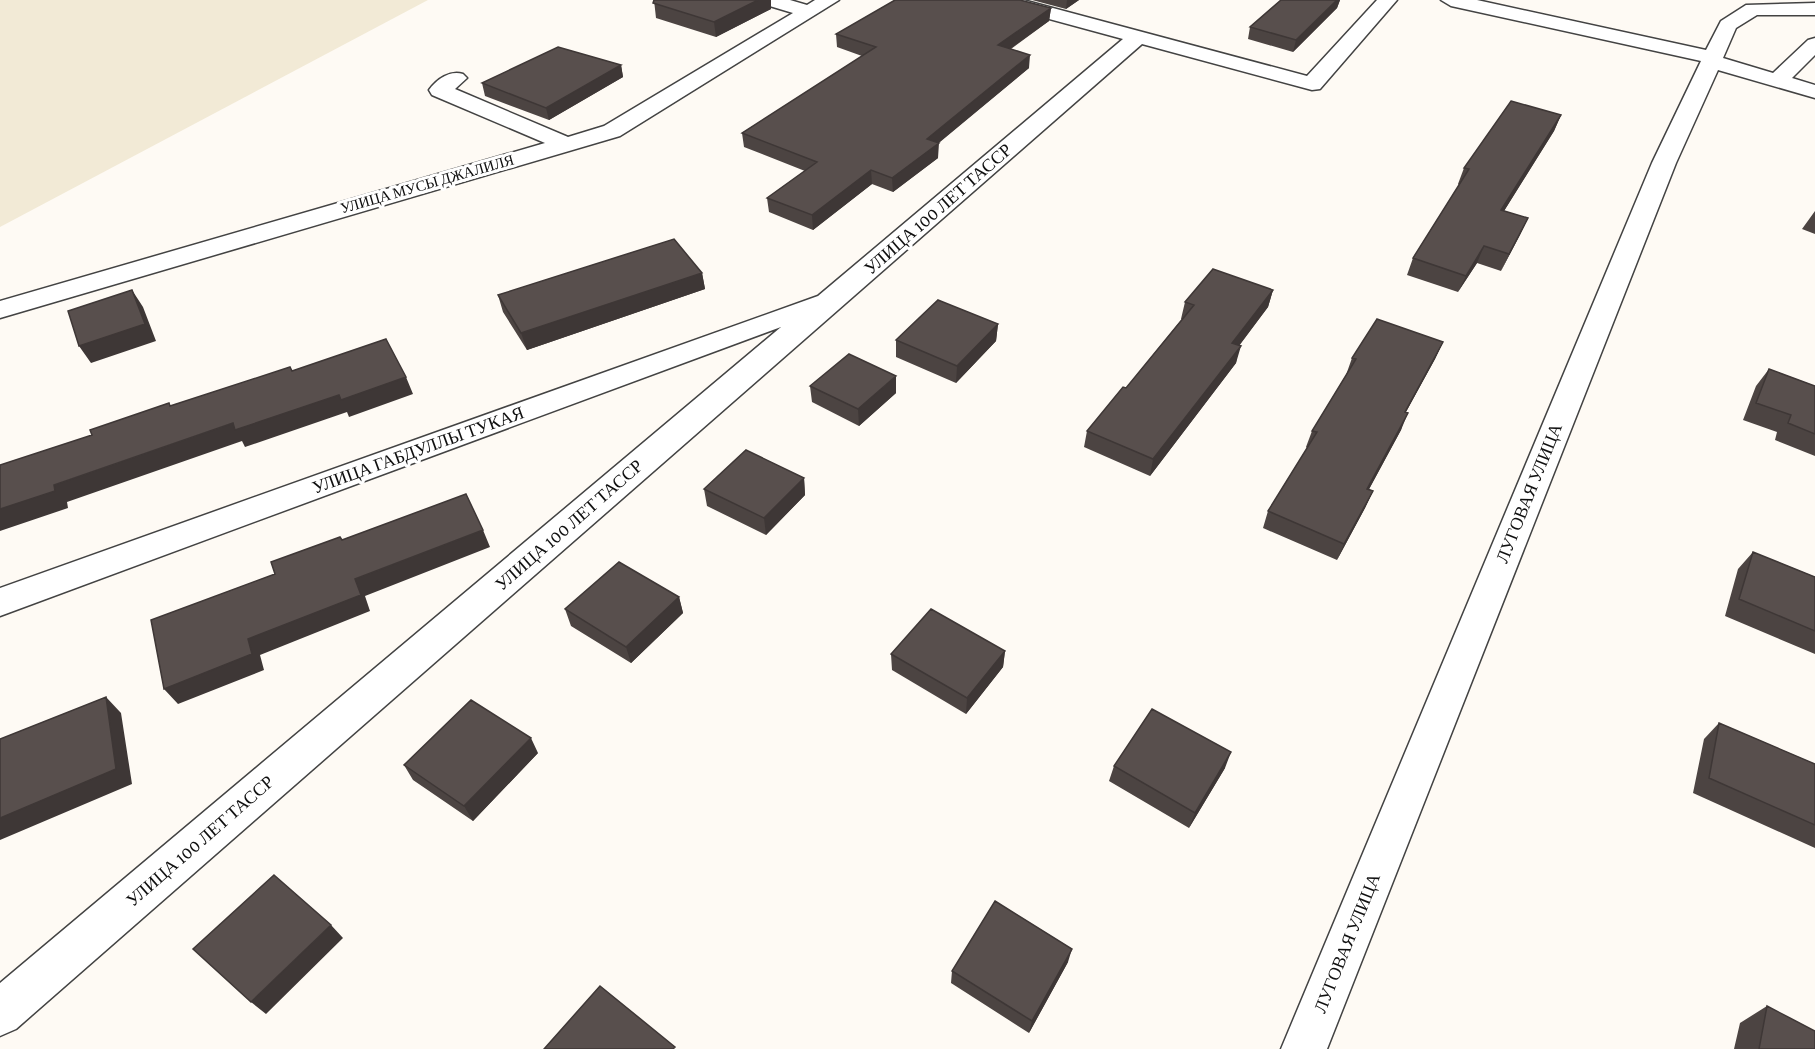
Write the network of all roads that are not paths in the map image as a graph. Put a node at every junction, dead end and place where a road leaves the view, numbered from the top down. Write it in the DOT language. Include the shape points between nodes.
graph roads {
  1 [pos="770,0"];
  2 [pos="1001,0"];
  3 [pos="1388,0"];
  4 [pos="1451,0"];
  5 [pos="819,6"];
  6 [pos="1815,9"];
  7 [pos="1138,37"];
  8 [pos="1815,44"];
  9 [pos="1712,60"];
  10 [pos="456,78"];
  11 [pos="1778,81"];
  12 [pos="1815,92"];
  13 [pos="564,143"];
  14 [pos="835,297"];
  15 [pos="0,310"];
  16 [pos="0,602"];
  17 [pos="0,1013"];
  18 [pos="1304,1049"];
  1 -- 5 [label="street"];
  2 -- 7 [label="street"];
  3 -- 7 [label="street" via="1312,84"];
  4 -- 9 [label="street"];
  5 -- 13 [label="street, УЛИЦА МУСЫ ДЖАЛИЛЯ" via="612,130"];
  6 -- 9 [label="street, ЛУГОВАЯ УЛИЦА" via="1753,9 1728,25"];
  7 -- 14 [label="street, УЛИЦА 100 ЛЕТ ТАССР"];
  8 -- 11 [label="street"];
  9 -- 11 [label="street"];
  9 -- 18 [label="street, ЛУГОВАЯ УЛИЦА" via="1664,163"];
  10 -- 13 [label="street" via="440,90"];
  11 -- 12 [label="street"];
  13 -- 15 [label="street, УЛИЦА МУСЫ ДЖАЛИЛЯ"];
  14 -- 16 [label="street, УЛИЦА ГАБДУЛЛЫ ТУКАЯ"];
  14 -- 17 [label="street, УЛИЦА 100 ЛЕТ ТАССР"];
}
